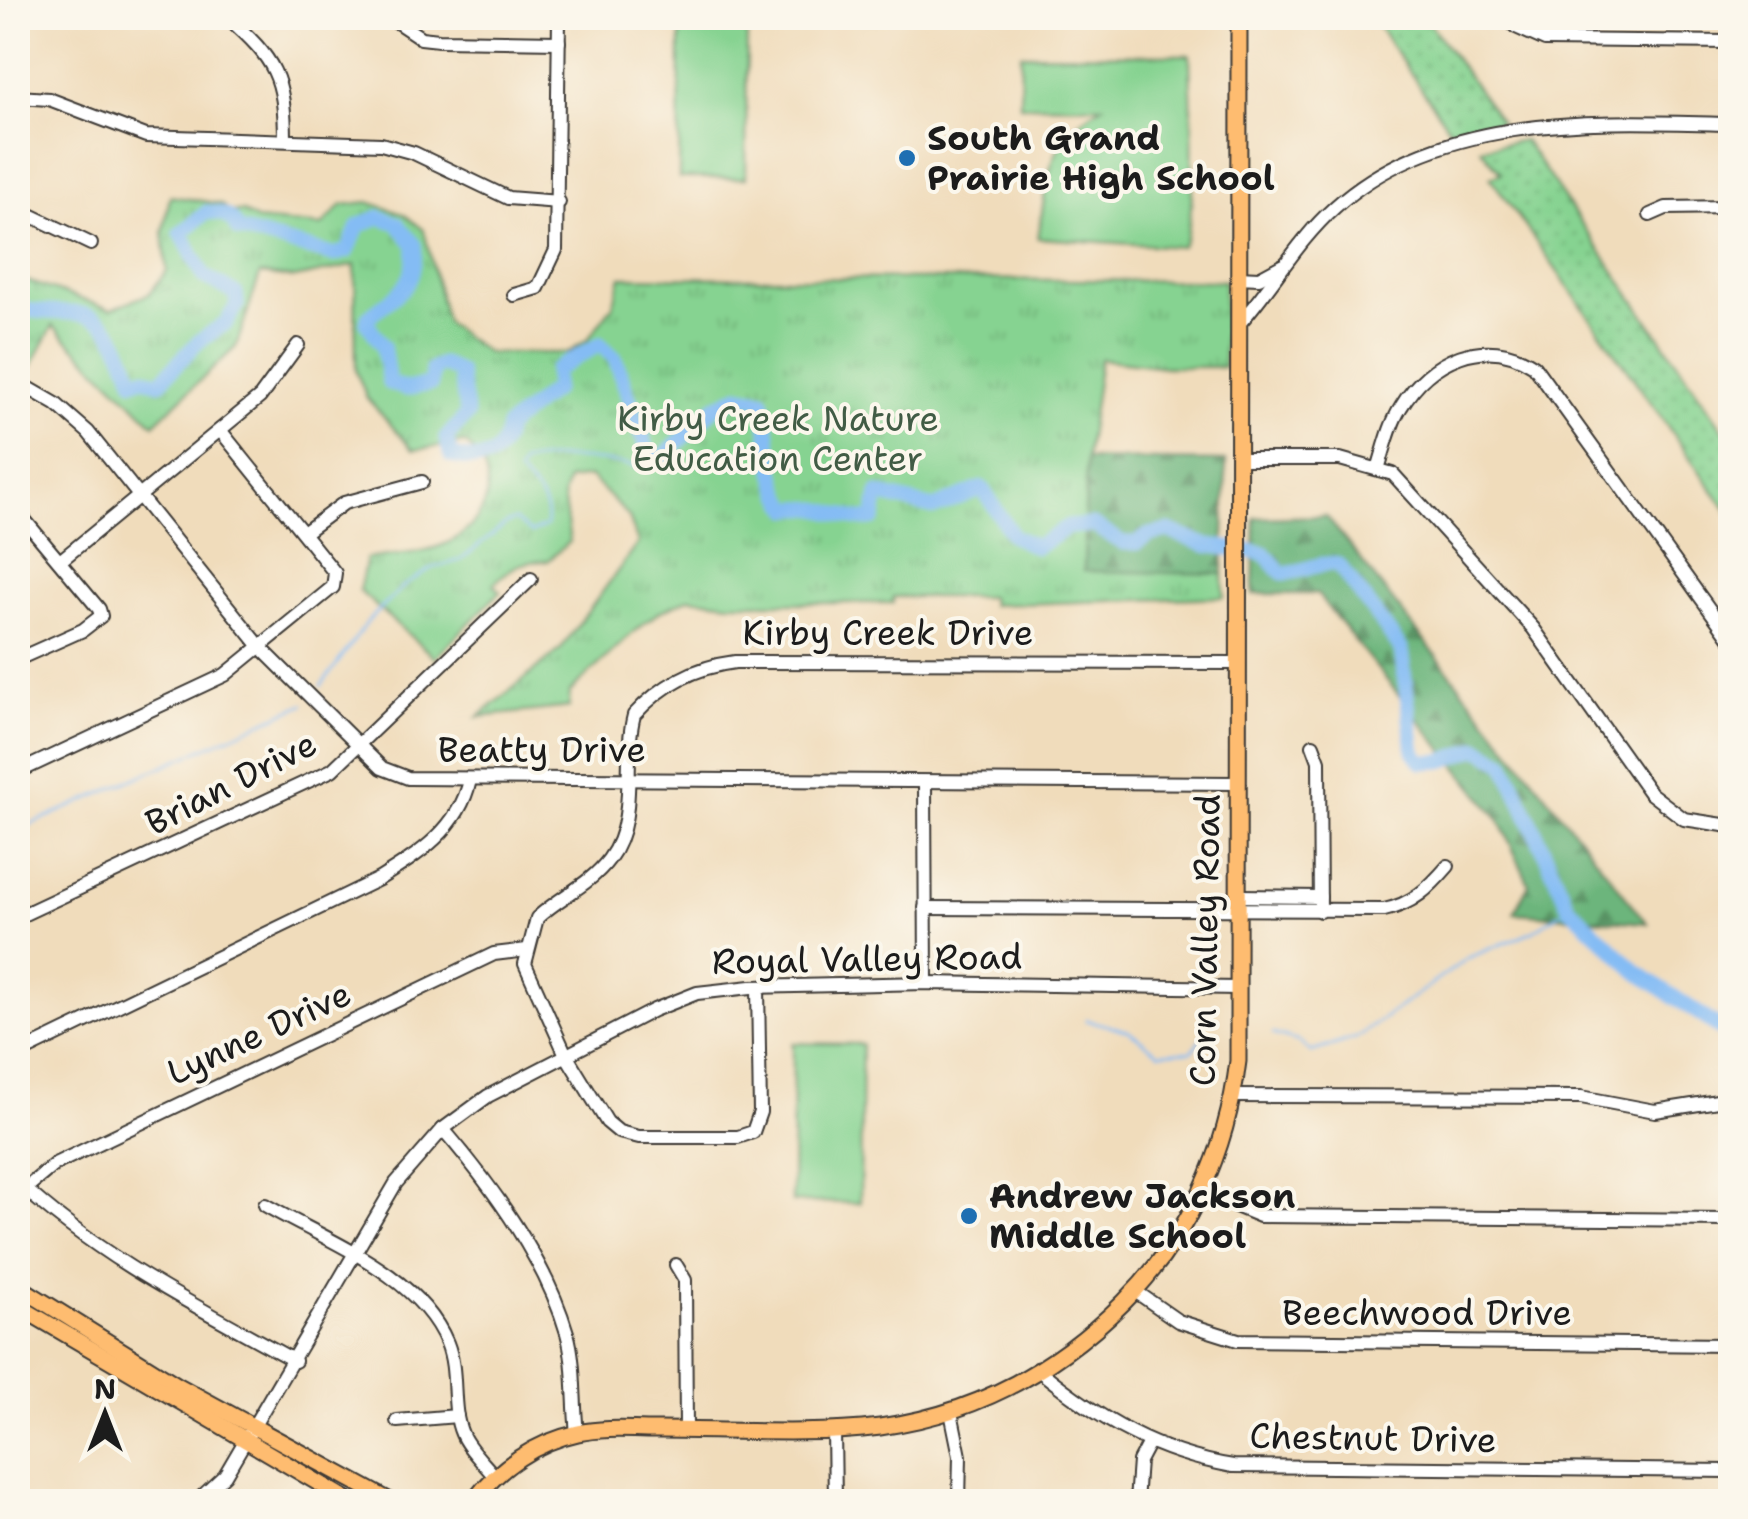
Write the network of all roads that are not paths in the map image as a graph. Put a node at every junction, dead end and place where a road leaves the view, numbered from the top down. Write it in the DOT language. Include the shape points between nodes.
graph roads {
  1 [pos="228,18"];
  2 [pos="392,18"];
  3 [pos="559,18"];
  4 [pos="1238,18"];
  5 [pos="1508,18"];
  6 [pos="559,42"];
  7 [pos="1730,42"];
  8 [pos="18,97"];
  9 [pos="1730,124"];
  10 [pos="284,140"];
  11 [pos="18,188"];
  12 [pos="558,202"];
  13 [pos="1730,208"];
  14 [pos="1650,215"];
  15 [pos="91,244"];
  16 [pos="1283,265"];
  17 [pos="1238,277"];
  18 [pos="514,296"];
  19 [pos="1238,325"];
  20 [pos="298,345"];
  21 [pos="18,382"];
  22 [pos="220,430"];
  23 [pos="1238,459"];
  24 [pos="1379,466"];
  25 [pos="422,482"];
  26 [pos="140,495"];
  27 [pos="18,512"];
  28 [pos="305,532"];
  29 [pos="60,562"];
  30 [pos="531,579"];
  31 [pos="1730,638"];
  32 [pos="262,649"];
  33 [pos="18,659"];
  34 [pos="1238,663"];
  35 [pos="1313,745"];
  36 [pos="359,747"];
  37 [pos="18,772"];
  38 [pos="470,780"];
  39 [pos="630,781"];
  40 [pos="925,782"];
  41 [pos="1238,782"];
  42 [pos="1730,826"];
  43 [pos="1448,866"];
  44 [pos="1239,904"];
  45 [pos="1320,904"];
  46 [pos="925,908"];
  47 [pos="18,917"];
  48 [pos="527,950"];
  49 [pos="926,983"];
  50 [pos="758,987"];
  51 [pos="1238,988"];
  52 [pos="18,1054"];
  53 [pos="566,1054"];
  54 [pos="1234,1096"];
  55 [pos="1730,1099"];
  56 [pos="443,1130"];
  57 [pos="21,1185"];
  58 [pos="1202,1192"];
  59 [pos="264,1204"];
  60 [pos="1730,1220"];
  61 [pos="354,1256"];
  62 [pos="676,1266"];
  63 [pos="18,1286"];
  64 [pos="1135,1291"];
  65 [pos="18,1306"];
  66 [pos="1730,1345"];
  67 [pos="295,1362"];
  68 [pos="1040,1371"];
  69 [pos="952,1412"];
  70 [pos="458,1416"];
  71 [pos="397,1421"];
  72 [pos="686,1430"];
  73 [pos="834,1430"];
  74 [pos="577,1433"];
  75 [pos="250,1434"];
  76 [pos="1148,1444"];
  77 [pos="1730,1471"];
  78 [pos="495,1477"];
  79 [pos="196,1502"];
  80 [pos="351,1502"];
  81 [pos="392,1502"];
  82 [pos="473,1502"];
  83 [pos="835,1502"];
  84 [pos="959,1502"];
  85 [pos="1136,1502"];
  1 -- 10 [label="street" via="278,74 285,95"];
  2 -- 6 [label="street" via="421,38"];
  3 -- 6 [label="street"];
  4 -- 17 [label="main road, Corn Valley Road"];
  5 -- 7 [label="street" via="1544,40"];
  6 -- 12 [label="street"];
  8 -- 10 [label="street" via="49,98 146,136"];
  9 -- 16 [label="street" via="1590,121 1462,143 1367,184 1328,213"];
  10 -- 12 [label="street" via="381,144 508,198"];
  11 -- 15 [label="street" via="26,213"];
  12 -- 18 [label="street" via="548,273 538,288"];
  13 -- 14 [label="street" via="1666,208"];
  16 -- 17 [label="street" via="1259,278"];
  16 -- 19 [label="street"];
  17 -- 19 [label="main road, Corn Valley Road"];
  19 -- 23 [label="main road, Corn Valley Road"];
  20 -- 22 [label="street" via="260,398"];
  21 -- 26 [label="street, Beatty Drive" via="56,404"];
  22 -- 26 [label="street"];
  22 -- 28 [label="street"];
  23 -- 24 [label="street" via="1340,459"];
  23 -- 34 [label="main road, Corn Valley Road"];
  24 -- 31 [label="street" via="1398,410 1428,376 1474,351 1512,352 1534,366"];
  24 -- 42 [label="street" via="1414,493 1533,628 1650,793 1684,819"];
  25 -- 28 [label="street" via="344,503"];
  26 -- 29 [label="street"];
  26 -- 32 [label="street, Beatty Drive"];
  27 -- 29 [label="street"];
  28 -- 32 [label="street" via="335,573 333,587"];
  29 -- 33 [label="street" via="100,616"];
  30 -- 36 [label="street, Brian Drive"];
  32 -- 36 [label="street, Beatty Drive"];
  32 -- 37 [label="street" via="182,697"];
  34 -- 39 [label="street, Kirby Creek Drive" via="726,663 680,678 634,715"];
  34 -- 41 [label="main road, Corn Valley Road"];
  35 -- 45 [label="street" via="1319,761"];
  36 -- 38 [label="street, Beatty Drive" via="382,768 408,778"];
  36 -- 47 [label="street, Brian Drive" via="332,770"];
  38 -- 39 [label="street, Beatty Drive"];
  38 -- 52 [label="street" via="451,824 379,880"];
  39 -- 40 [label="street, Beatty Drive"];
  39 -- 48 [label="street, Kirby Creek Drive" via="611,857 536,918"];
  40 -- 41 [label="street, Beatty Drive"];
  40 -- 46 [label="street"];
  41 -- 44 [label="main road, Corn Valley Road"];
  43 -- 45 [label="street" via="1402,906"];
  44 -- 45 [label="street"];
  44 -- 46 [label="street"];
  44 -- 51 [label="main road, Corn Valley Road"];
  46 -- 49 [label="street"];
  48 -- 53 [label="street" via="525,964"];
  48 -- 57 [label="street, Lynne Drive" via="494,954"];
  49 -- 50 [label="street, Royal Valley Road"];
  49 -- 51 [label="street, Royal Valley Road"];
  50 -- 53 [label="street, Royal Valley Road" via="696,993"];
  50 -- 53 [label="street" via="760,1112 754,1132 619,1132 595,1108"];
  51 -- 54 [label="main road, Corn Valley Road"];
  53 -- 56 [label="street, Royal Valley Road" via="488,1096"];
  54 -- 55 [label="street" via="1581,1097 1655,1111"];
  54 -- 58 [label="main road, Corn Valley Road"];
  56 -- 61 [label="street, Royal Valley Road" via="396,1183"];
  56 -- 74 [label="street" via="482,1174 554,1303 567,1334"];
  57 -- 67 [label="street" via="100,1250"];
  58 -- 60 [label="street" via="1260,1216"];
  58 -- 64 [label="main road, Corn Valley Road"];
  59 -- 61 [label="street"];
  61 -- 67 [label="street, Royal Valley Road"];
  61 -- 70 [label="street" via="432,1314 456,1375"];
  62 -- 72 [label="street" via="685,1280"];
  63 -- 75 [label="main road"];
  64 -- 66 [label="street, Beechwood Drive" via="1178,1321 1238,1340"];
  64 -- 68 [label="main road, Corn Valley Road" via="1097,1330"];
  65 -- 75 [label="main road"];
  67 -- 75 [label="street, Royal Valley Road"];
  68 -- 69 [label="main road, Corn Valley Road"];
  68 -- 76 [label="street, Chestnut Drive" via="1097,1417"];
  69 -- 73 [label="main road, Corn Valley Road"];
  69 -- 84 [label="street"];
  70 -- 71 [label="street"];
  70 -- 78 [label="street" via="462,1436"];
  72 -- 73 [label="main road, Corn Valley Road"];
  72 -- 74 [label="main road, Corn Valley Road"];
  73 -- 83 [label="street"];
  74 -- 78 [label="main road, Corn Valley Road" via="538,1446"];
  75 -- 79 [label="street, Royal Valley Road" via="225,1474"];
  75 -- 80 [label="main road"];
  75 -- 81 [label="main road"];
  76 -- 77 [label="street, Chestnut Drive" via="1189,1459 1268,1469"];
  76 -- 85 [label="street" via="1139,1461"];
  78 -- 82 [label="main road, Corn Valley Road"];
}
